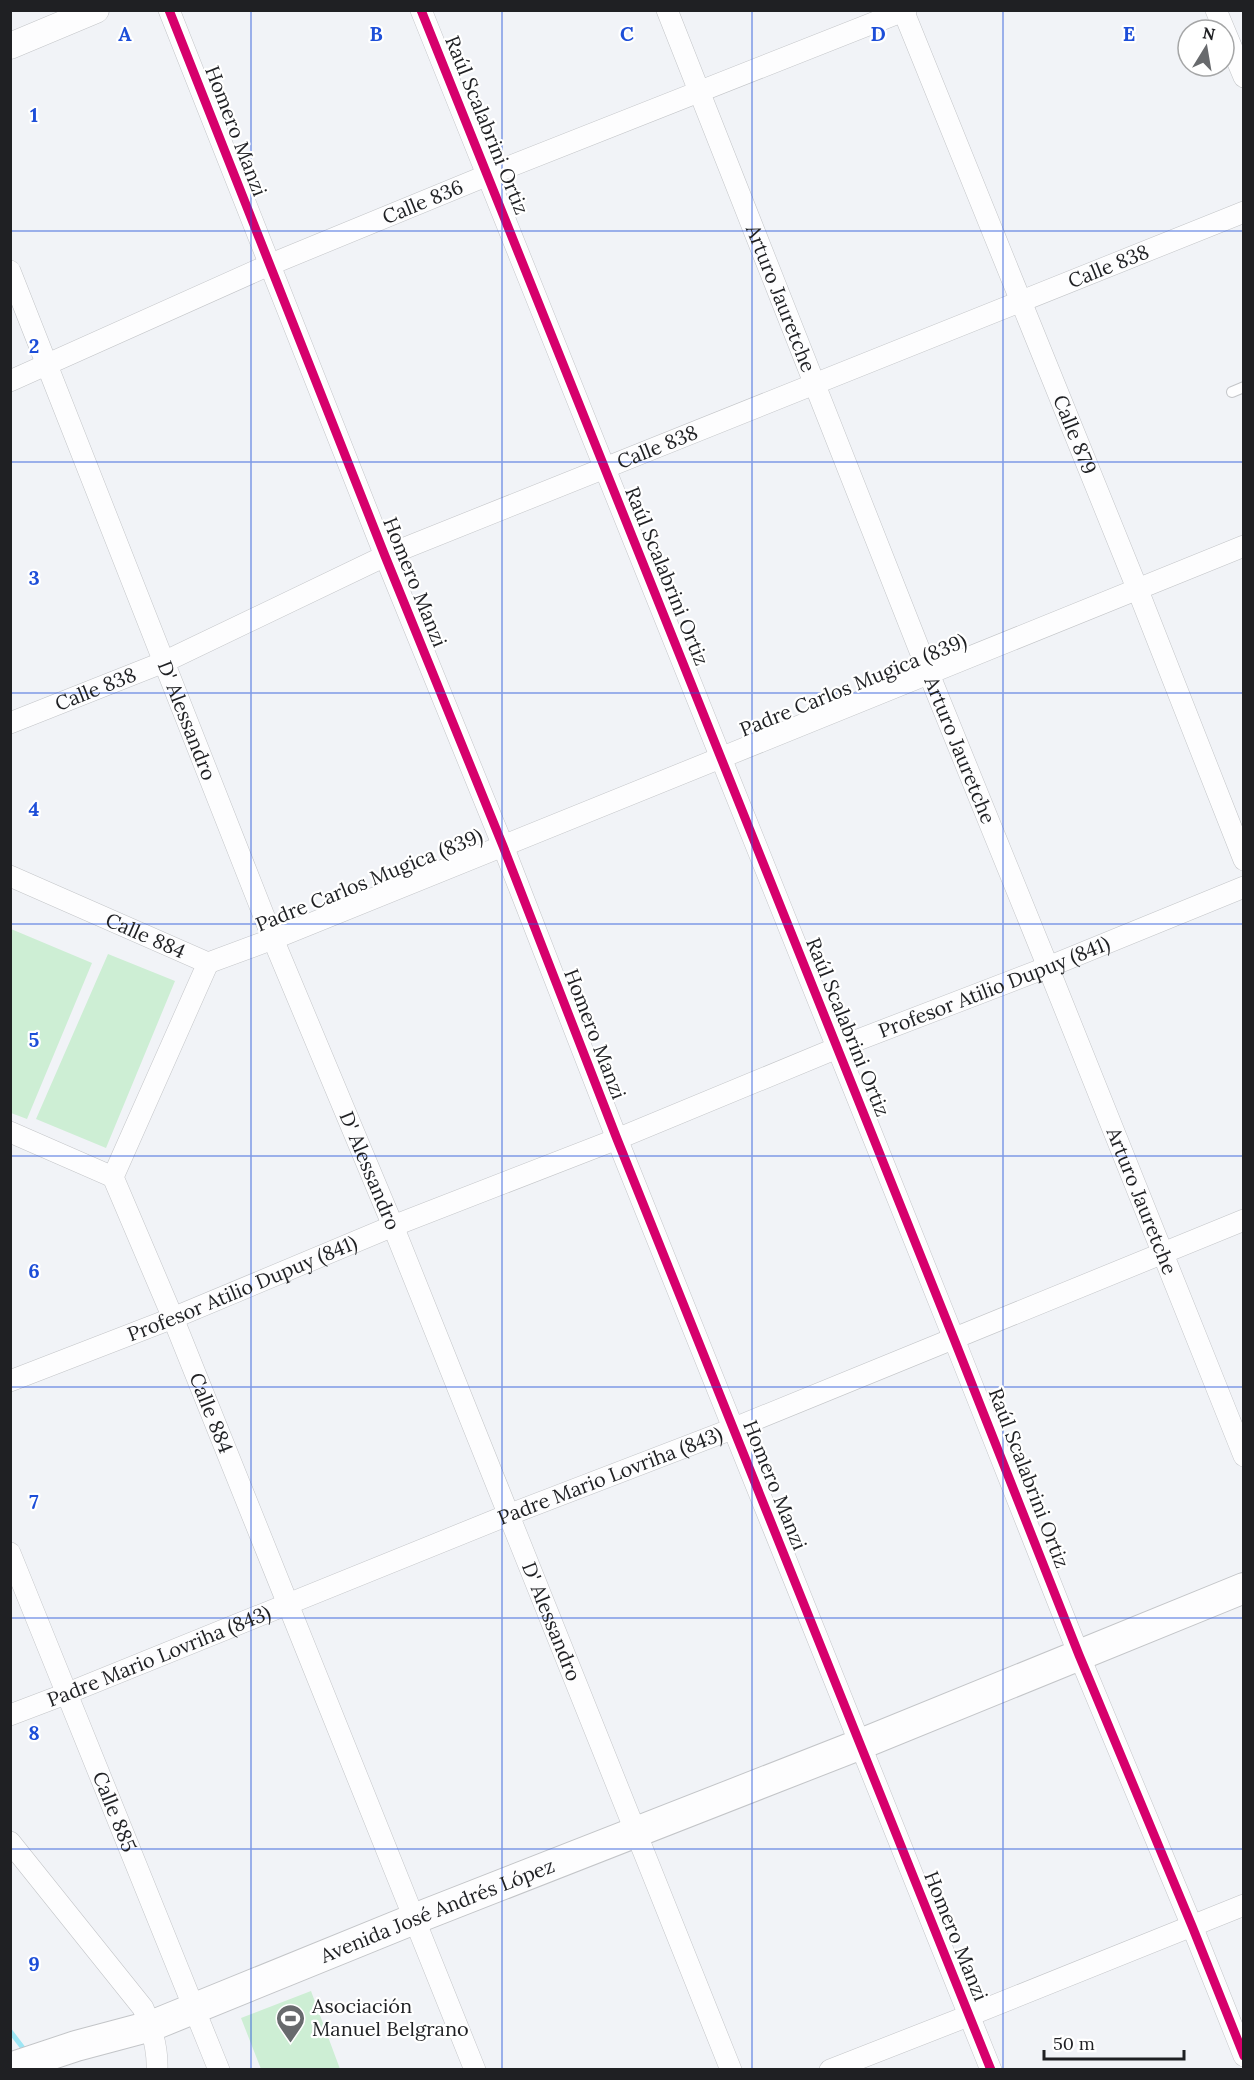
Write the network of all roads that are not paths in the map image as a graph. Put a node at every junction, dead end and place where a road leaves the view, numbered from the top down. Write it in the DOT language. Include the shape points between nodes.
graph roads {
  1 [pos="96,10"];
  2 [pos="169,10"];
  3 [pos="421,10"];
  4 [pos="667,10"];
  5 [pos="1216,10"];
  6 [pos="904,11"];
  7 [pos="10,46"];
  8 [pos="1244,77"];
  9 [pos="699,93"];
  10 [pos="488,175"];
  11 [pos="1244,212"];
  12 [pos="269,265"];
  13 [pos="10,271"];
  14 [pos="1022,302"];
  15 [pos="48,365"];
  16 [pos="10,381"];
  17 [pos="814,383"];
  18 [pos="1244,387"];
  19 [pos="1232,392"];
  20 [pos="605,467"];
  21 [pos="1244,546"];
  22 [pos="385,556"];
  23 [pos="1137,588"];
  24 [pos="164,662"];
  25 [pos="929,674"];
  26 [pos="10,723"];
  27 [pos="721,758"];
  28 [pos="503,846"];
  29 [pos="1244,860"];
  30 [pos="10,876"];
  31 [pos="1244,887"];
  32 [pos="273,939"];
  33 [pos="208,963"];
  34 [pos="1048,967"];
  35 [pos="837,1048"];
  36 [pos="10,1132"];
  37 [pos="617,1139"];
  38 [pos="113,1177"];
  39 [pos="1244,1220"];
  40 [pos="393,1226"];
  41 [pos="1162,1252"];
  42 [pos="173,1318"];
  43 [pos="954,1339"];
  44 [pos="10,1381"];
  45 [pos="732,1429"];
  46 [pos="1244,1456"];
  47 [pos="508,1515"];
  48 [pos="10,1553"];
  49 [pos="1244,1588"];
  50 [pos="288,1605"];
  51 [pos="1079,1655"];
  52 [pos="68,1694"];
  53 [pos="10,1715"];
  54 [pos="861,1744"];
  55 [pos="635,1833"];
  56 [pos="10,1842"];
  57 [pos="1244,1905"];
  58 [pos="414,1919"];
  59 [pos="1192,1926"];
  60 [pos="195,2008"];
  61 [pos="968,2016"];
  62 [pos="139,2030"];
  63 [pos="1244,2056"];
  64 [pos="10,2068"];
  65 [pos="157,2070"];
  66 [pos="219,2070"];
  67 [pos="475,2070"];
  68 [pos="731,2070"];
  69 [pos="830,2070"];
  70 [pos="991,2070"];
  1 -- 7 [label="street"];
  2 -- 12 [label="street, Homero Manzi"];
  3 -- 10 [label="street, Raúl Scalabrini Ortiz"];
  4 -- 9 [label="street, Arturo Jauretche"];
  5 -- 8 [label="street"];
  6 -- 9 [label="street, Calle 836"];
  6 -- 14 [label="street, Calle 879"];
  9 -- 10 [label="street, Calle 836"];
  9 -- 17 [label="street, Arturo Jauretche"];
  10 -- 12 [label="street, Calle 836"];
  10 -- 20 [label="street, Raúl Scalabrini Ortiz"];
  11 -- 14 [label="street, Calle 838"];
  12 -- 15 [label="street, Calle 836"];
  12 -- 22 [label="street, Homero Manzi"];
  13 -- 15 [label="street, D' Alessandro"];
  14 -- 17 [label="street, Calle 838"];
  14 -- 23 [label="street, Calle 879"];
  15 -- 16 [label="street, Calle 836"];
  15 -- 24 [label="street, D' Alessandro"];
  17 -- 20 [label="street, Calle 838"];
  17 -- 25 [label="street, Arturo Jauretche"];
  18 -- 19 [label="lane"];
  20 -- 22 [label="street, Calle 838"];
  20 -- 27 [label="street, Raúl Scalabrini Ortiz"];
  21 -- 23 [label="street, Padre Carlos Mugica (839)"];
  22 -- 24 [label="street, Calle 838"];
  22 -- 28 [label="street, Homero Manzi"];
  23 -- 25 [label="street, Padre Carlos Mugica (839)"];
  23 -- 29 [label="street, Calle 879"];
  24 -- 26 [label="street, Calle 838"];
  24 -- 32 [label="street, D' Alessandro"];
  25 -- 27 [label="street, Padre Carlos Mugica (839)"];
  25 -- 34 [label="street, Arturo Jauretche"];
  27 -- 28 [label="street, Padre Carlos Mugica (839)"];
  27 -- 35 [label="street, Raúl Scalabrini Ortiz"];
  28 -- 32 [label="street, Padre Carlos Mugica (839)"];
  28 -- 37 [label="street, Homero Manzi"];
  30 -- 33 [label="street, Calle 884"];
  31 -- 34 [label="street, Profesor Atilio Dupuy (841)"];
  32 -- 33 [label="street, Padre Carlos Mugica (839)"];
  32 -- 40 [label="street, D' Alessandro"];
  33 -- 38 [label="street, Calle 884"];
  34 -- 35 [label="street, Profesor Atilio Dupuy (841)"];
  34 -- 41 [label="street, Arturo Jauretche"];
  35 -- 37 [label="street, Profesor Atilio Dupuy (841)"];
  35 -- 43 [label="street, Raúl Scalabrini Ortiz"];
  36 -- 38 [label="street"];
  37 -- 40 [label="street, Profesor Atilio Dupuy (841)"];
  37 -- 45 [label="street, Homero Manzi"];
  38 -- 42 [label="street, Calle 884"];
  39 -- 41 [label="street, Padre Mario Lovriha (843)"];
  40 -- 42 [label="street, Profesor Atilio Dupuy (841)"];
  40 -- 47 [label="street, D' Alessandro"];
  41 -- 43 [label="street, Padre Mario Lovriha (843)"];
  41 -- 46 [label="street, Arturo Jauretche"];
  42 -- 44 [label="street, Profesor Atilio Dupuy (841)"];
  42 -- 50 [label="street, Calle 884"];
  43 -- 45 [label="street, Padre Mario Lovriha (843)"];
  43 -- 51 [label="street, Raúl Scalabrini Ortiz"];
  45 -- 47 [label="street, Padre Mario Lovriha (843)"];
  45 -- 54 [label="street, Homero Manzi"];
  47 -- 50 [label="street, Padre Mario Lovriha (843)"];
  47 -- 55 [label="street, D' Alessandro"];
  48 -- 52 [label="street, Calle 885"];
  49 -- 51 [label="main road, Avenida José Andrés López"];
  50 -- 52 [label="street, Padre Mario Lovriha (843)"];
  50 -- 58 [label="street, Calle 884"];
  51 -- 54 [label="main road, Avenida José Andrés López"];
  51 -- 59 [label="street, Raúl Scalabrini Ortiz"];
  52 -- 53 [label="street, Padre Mario Lovriha (843)"];
  52 -- 60 [label="street, Calle 885"];
  54 -- 55 [label="main road, Avenida José Andrés López"];
  54 -- 61 [label="street, Homero Manzi"];
  55 -- 58 [label="main road, Avenida José Andrés López"];
  55 -- 68 [label="street, D' Alessandro"];
  56 -- 62 [label="street" via="143,2008"];
  57 -- 59 [label="street"];
  58 -- 60 [label="main road, Avenida José Andrés López"];
  58 -- 67 [label="street, Calle 884"];
  59 -- 61 [label="street"];
  59 -- 63 [label="street, Raúl Scalabrini Ortiz"];
  60 -- 62 [label="main road, Avenida José Andrés López"];
  60 -- 66 [label="street, Calle 885"];
  61 -- 69 [label="street"];
  61 -- 70 [label="street, Homero Manzi"];
  62 -- 64 [label="main road, Avenida José Andrés López"];
  62 -- 65 [label="street" via="156,2047"];
}
